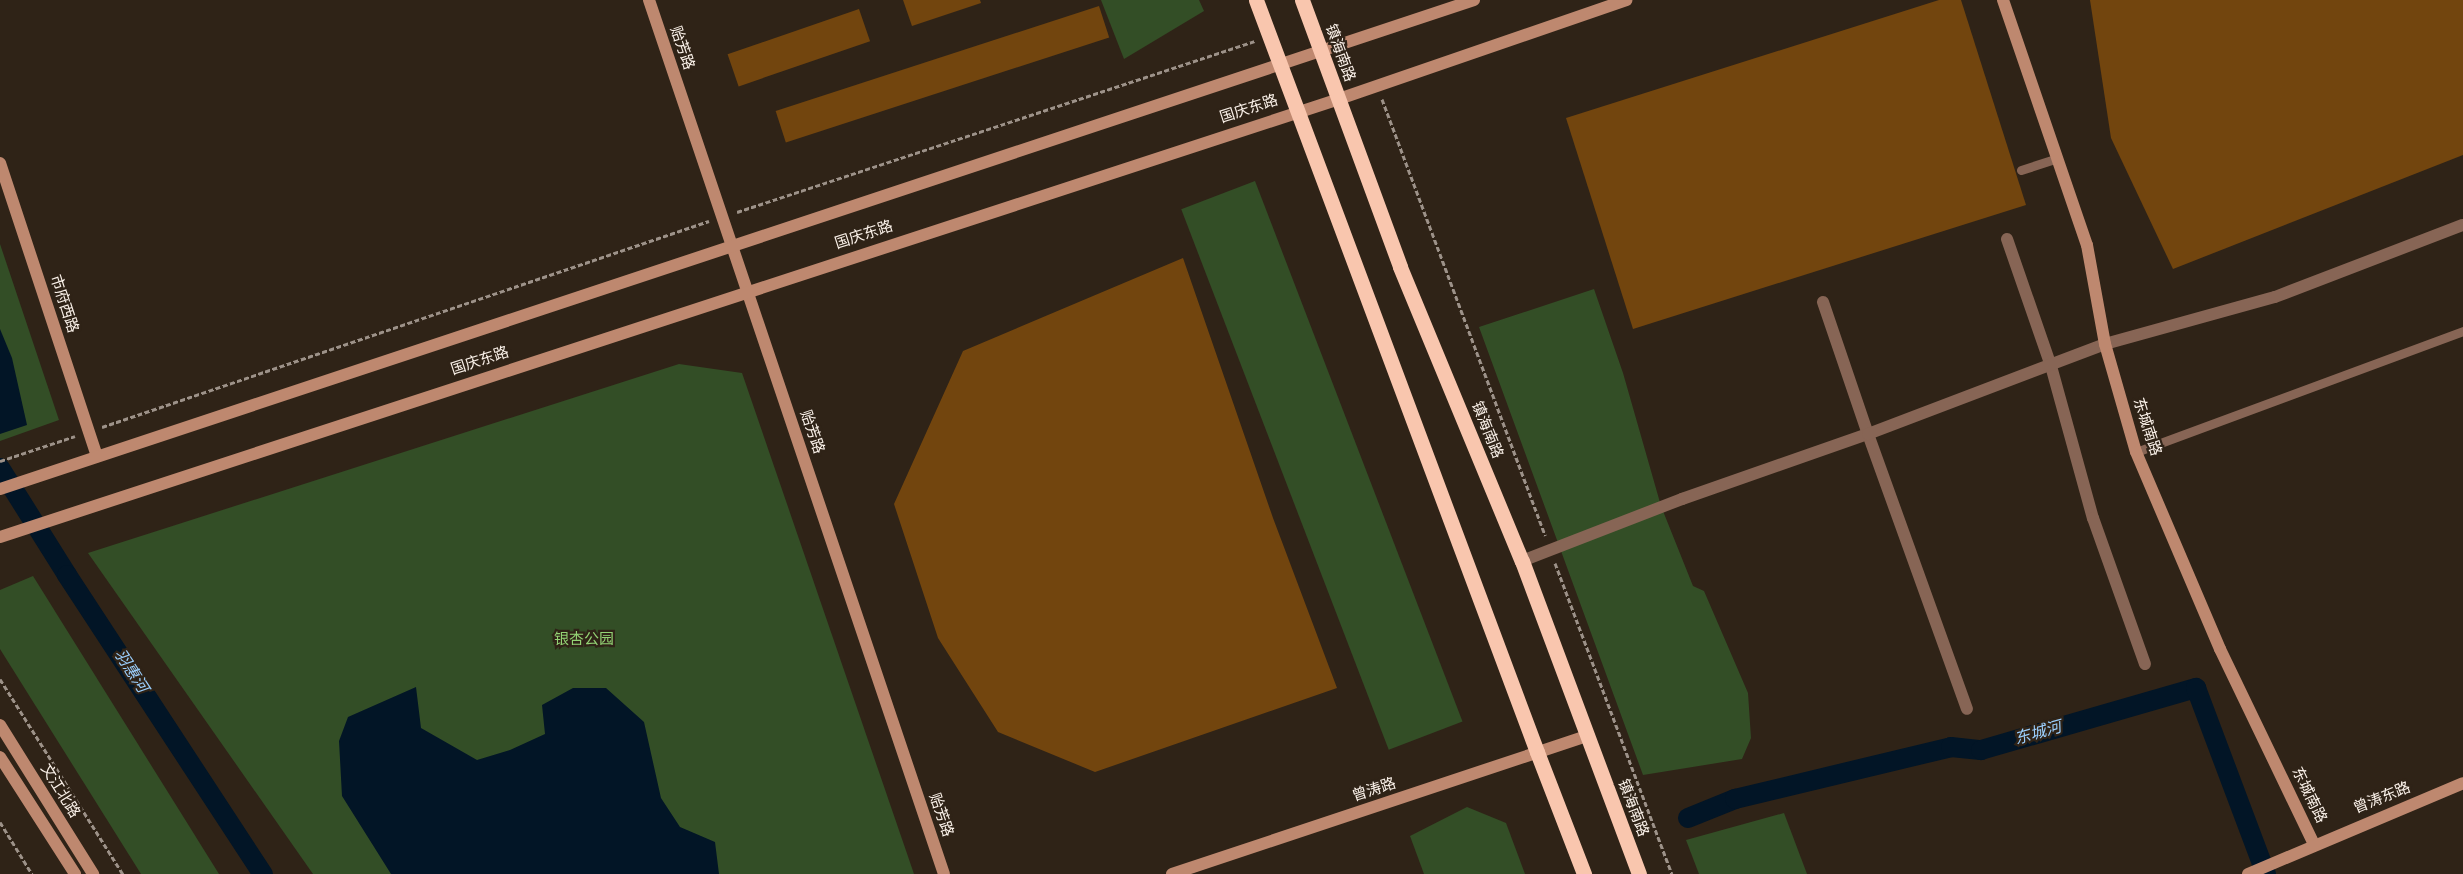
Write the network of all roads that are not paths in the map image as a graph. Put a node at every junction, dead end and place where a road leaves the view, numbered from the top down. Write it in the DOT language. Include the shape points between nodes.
graph roads {
  1 [pos="648,0"];
  2 [pos="1256,0"];
  3 [pos="1302,0"];
  4 [pos="1474,0"];
  5 [pos="1626,0"];
  6 [pos="2003,0"];
  7 [pos="1320,52"];
  8 [pos="1281,65"];
  9 [pos="1339,99"];
  10 [pos="1298,110"];
  11 [pos="2057,158"];
  12 [pos="0,163"];
  13 [pos="2021,170"];
  14 [pos="2463,225"];
  15 [pos="2007,239"];
  16 [pos="731,245"];
  17 [pos="747,291"];
  18 [pos="1823,302"];
  19 [pos="2463,331"];
  20 [pos="2105,344"];
  21 [pos="2051,366"];
  22 [pos="1868,434"];
  23 [pos="2136,452"];
  24 [pos="97,456"];
  25 [pos="0,489"];
  26 [pos="0,537"];
  27 [pos="1522,561"];
  28 [pos="2145,664"];
  29 [pos="1967,708"];
  30 [pos="0,725"];
  31 [pos="1587,736"];
  32 [pos="1537,752"];
  33 [pos="0,757"];
  34 [pos="2463,783"];
  35 [pos="2314,844"];
  36 [pos="75,874"];
  37 [pos="93,874"];
  38 [pos="944,874"];
  39 [pos="1172,874"];
  40 [pos="1584,874"];
  41 [pos="1639,874"];
  42 [pos="2248,874"];
  1 -- 16 [label="main road, 贻芳路"];
  2 -- 8 [label="highway"];
  3 -- 7 [label="highway, 镇海南路"];
  4 -- 7 [label="main road, 国庆东路"];
  5 -- 9 [label="main road, 国庆东路"];
  6 -- 11 [label="main road, 东城南路"];
  7 -- 8 [label="main road, 国庆东路"];
  7 -- 9 [label="highway, 镇海南路"];
  8 -- 10 [label="highway"];
  8 -- 16 [label="main road, 国庆东路"];
  9 -- 10 [label="main road, 国庆东路"];
  9 -- 27 [label="highway, 镇海南路" via="1400,267"];
  10 -- 17 [label="main road, 国庆东路"];
  10 -- 32 [label="highway"];
  11 -- 13 [label="lane"];
  11 -- 20 [label="main road, 东城南路" via="2087,244"];
  12 -- 24 [label="main road, 市府西路"];
  14 -- 20 [label="street" via="2276,297"];
  15 -- 21 [label="street"];
  16 -- 17 [label="main road, 贻芳路"];
  16 -- 24 [label="main road, 国庆东路"];
  17 -- 26 [label="main road, 国庆东路"];
  17 -- 38 [label="main road, 贻芳路"];
  18 -- 22 [label="street"];
  19 -- 23 [label="lane"];
  20 -- 21 [label="street"];
  20 -- 23 [label="main road, 东城南路"];
  21 -- 22 [label="street"];
  21 -- 28 [label="street" via="2093,518"];
  22 -- 27 [label="street" via="1682,499"];
  22 -- 29 [label="street"];
  23 -- 35 [label="main road, 东城南路" via="2220,650"];
  24 -- 25 [label="main road, 国庆东路"];
  27 -- 31 [label="highway, 镇海南路"];
  30 -- 37 [label="main road, 文江北路"];
  31 -- 32 [label="main road, 曾涛路"];
  31 -- 41 [label="highway, 镇海南路"];
  32 -- 39 [label="main road, 曾涛路"];
  32 -- 40 [label="highway"];
  33 -- 36 [label="main road"];
  34 -- 35 [label="main road, 曾涛东路"];
  35 -- 42 [label="main road, 曾涛东路"];
}
